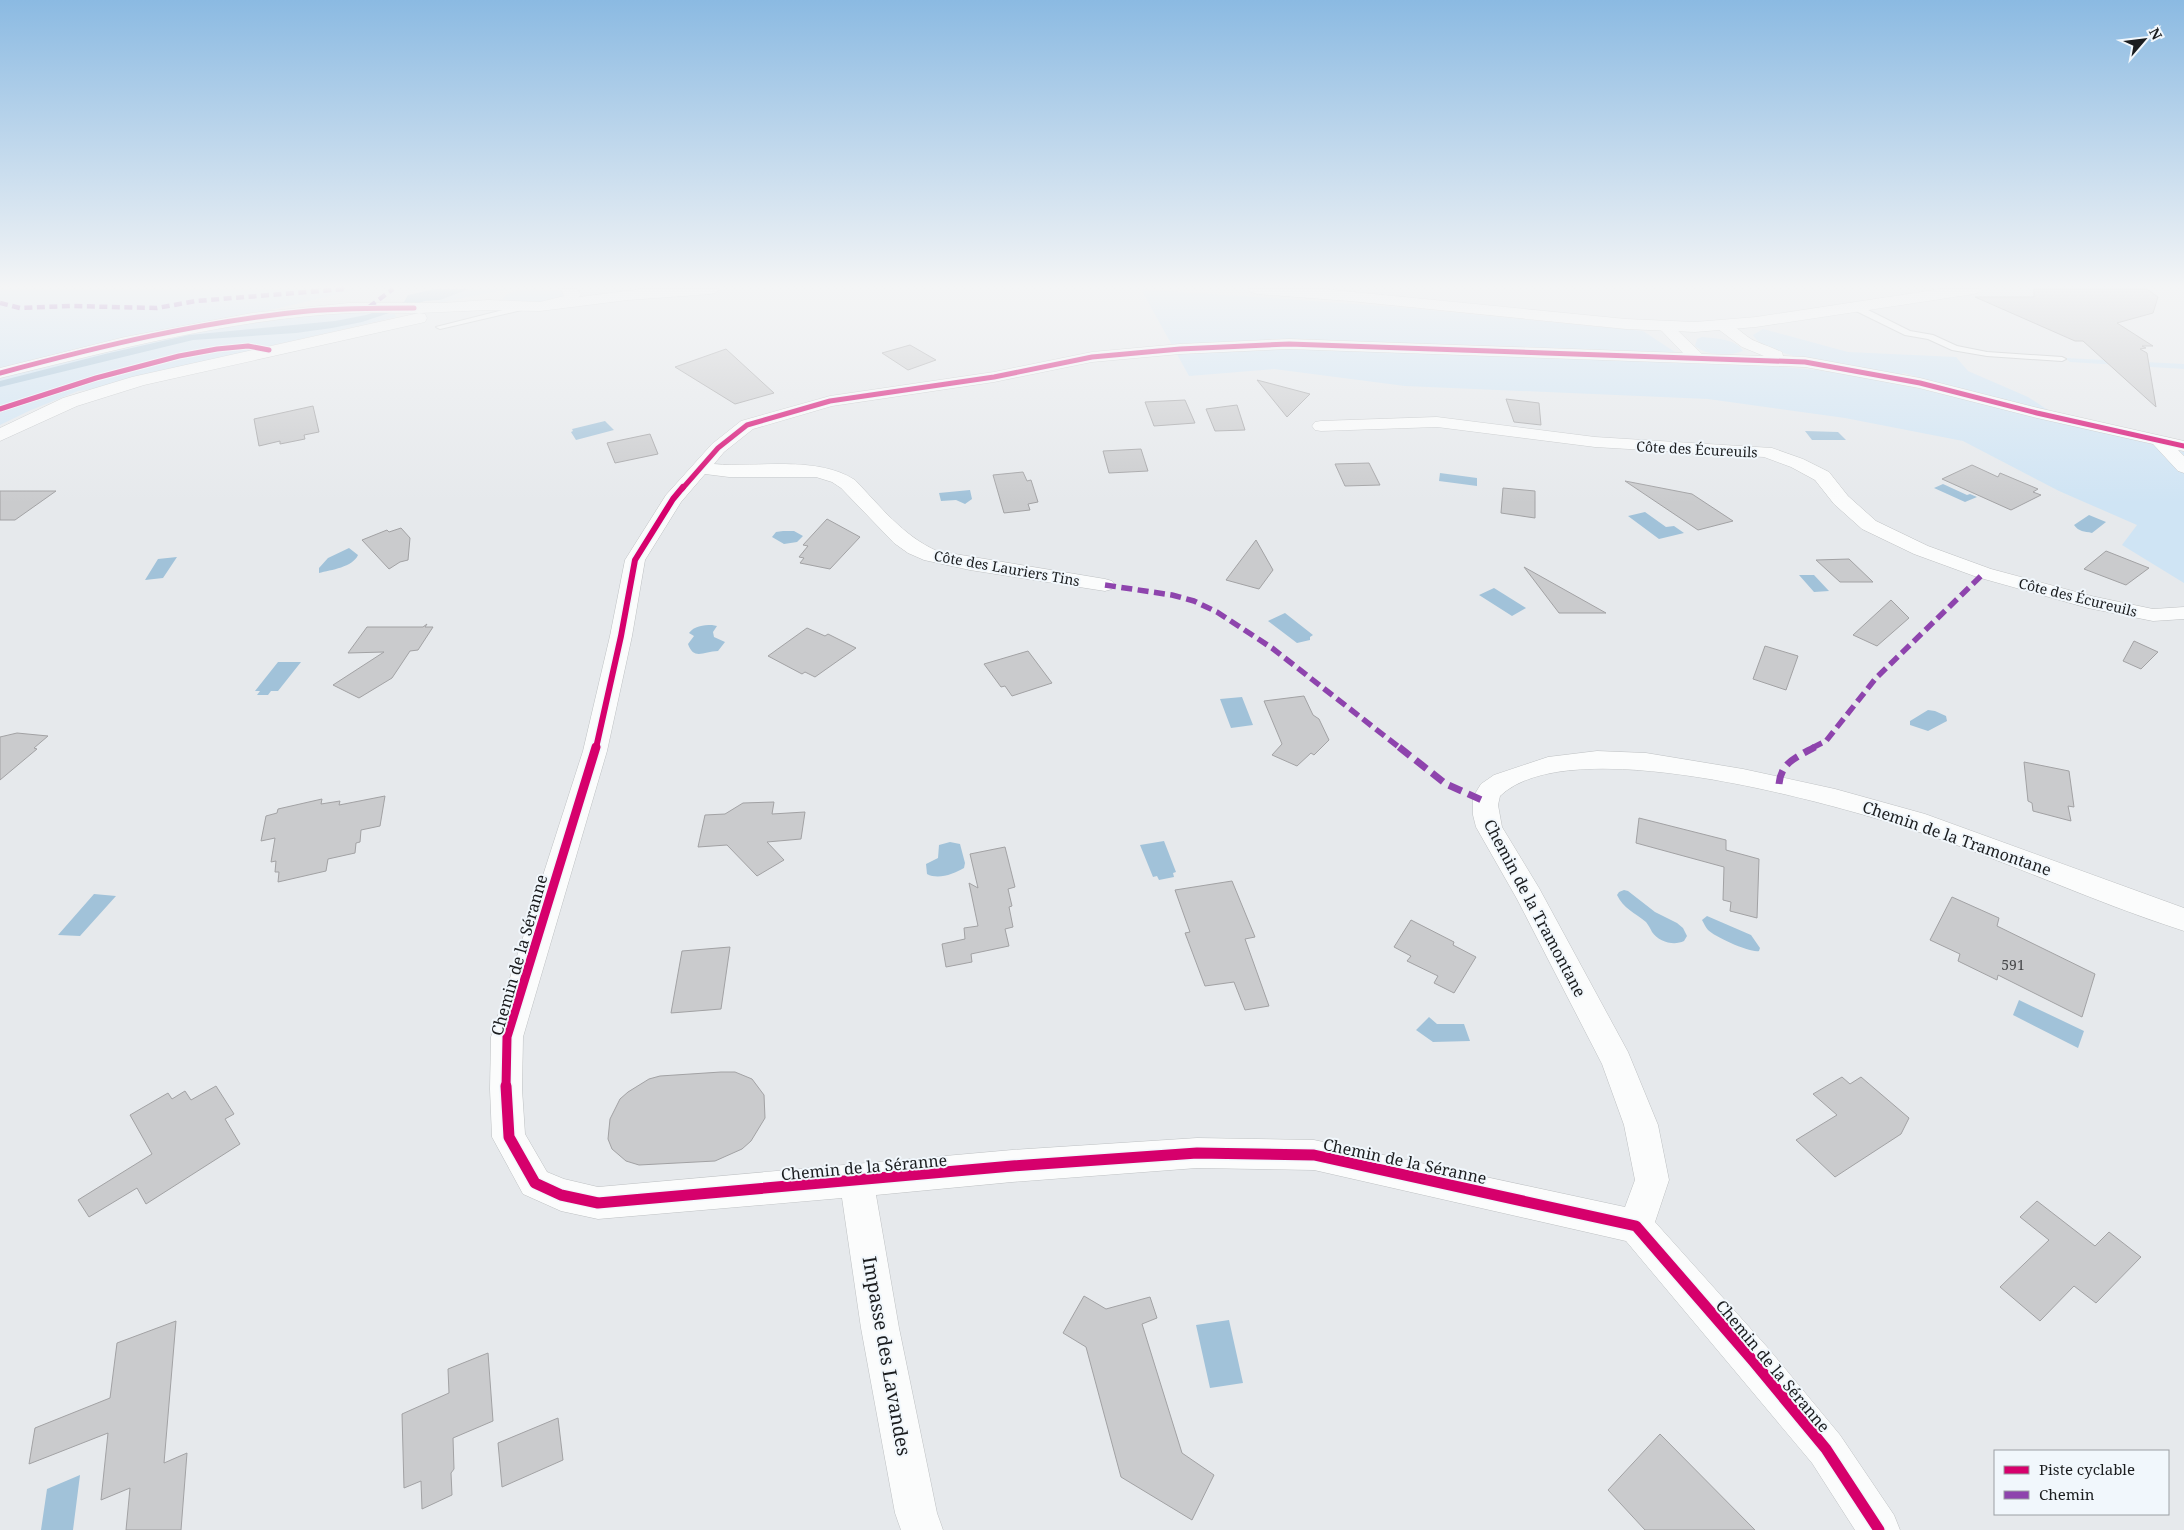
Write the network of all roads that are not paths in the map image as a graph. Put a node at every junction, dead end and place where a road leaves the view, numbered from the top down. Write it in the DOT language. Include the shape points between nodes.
graph roads {
  1 [pos="46,360"];
  2 [pos="225,360"];
  3 [pos="1080,360"];
  4 [pos="1777,360"];
  5 [pos="1799,360"];
  6 [pos="1805,362"];
  7 [pos="0,372"];
  8 [pos="1321,426"];
  9 [pos="0,435"];
  10 [pos="2159,440"];
  11 [pos="2184,446"];
  12 [pos="2184,467"];
  13 [pos="699,468"];
  14 [pos="1105,586"];
  15 [pos="2184,613"];
  16 [pos="2184,920"];
  17 [pos="857,1181"];
  18 [pos="1636,1226"];
  19 [pos="922,1530"];
  20 [pos="1879,1530"];
  1 -- 7 [label="street"];
  2 -- 9 [label="street" via="70,402"];
  3 -- 13 [label="street, Chemin de la Séranne" via="994,377 830,401 793,410 747,425"];
  4 -- 6 [label="street, Chemin de la Séranne"];
  5 -- 6 [label="street"];
  6 -- 10 [label="street" via="1920,383"];
  8 -- 15 [label="street, Côte des Écureuils" via="1437,422 1595,442 1766,452 1822,476 1841,500 1869,525 1922,550 1984,573 2088,602 2153,614"];
  10 -- 11 [label="street"];
  10 -- 12 [label="street"];
  13 -- 14 [label="street, Côte des Lauriers Tins" via="817,471 840,478 901,539 931,556"];
  13 -- 17 [label="street, Chemin de la Séranne" via="673,499 635,560 595,750 507,1036 506,1089 510,1136 534,1183 560,1195 598,1203"];
  16 -- 18 [label="street, Chemin de la Tramontane" via="1905,818 1779,784 1646,760 1611,758 1553,765 1508,779 1492,788 1484,801 1489,827 1530,896 1616,1062 1641,1126 1652,1180"];
  17 -- 18 [label="street, Chemin de la Séranne" via="1197,1153 1314,1155"];
  17 -- 19 [label="street, Impasse des Lavandes" via="880,1328"];
  18 -- 20 [label="street, Chemin de la Séranne" via="1826,1449"];
}
